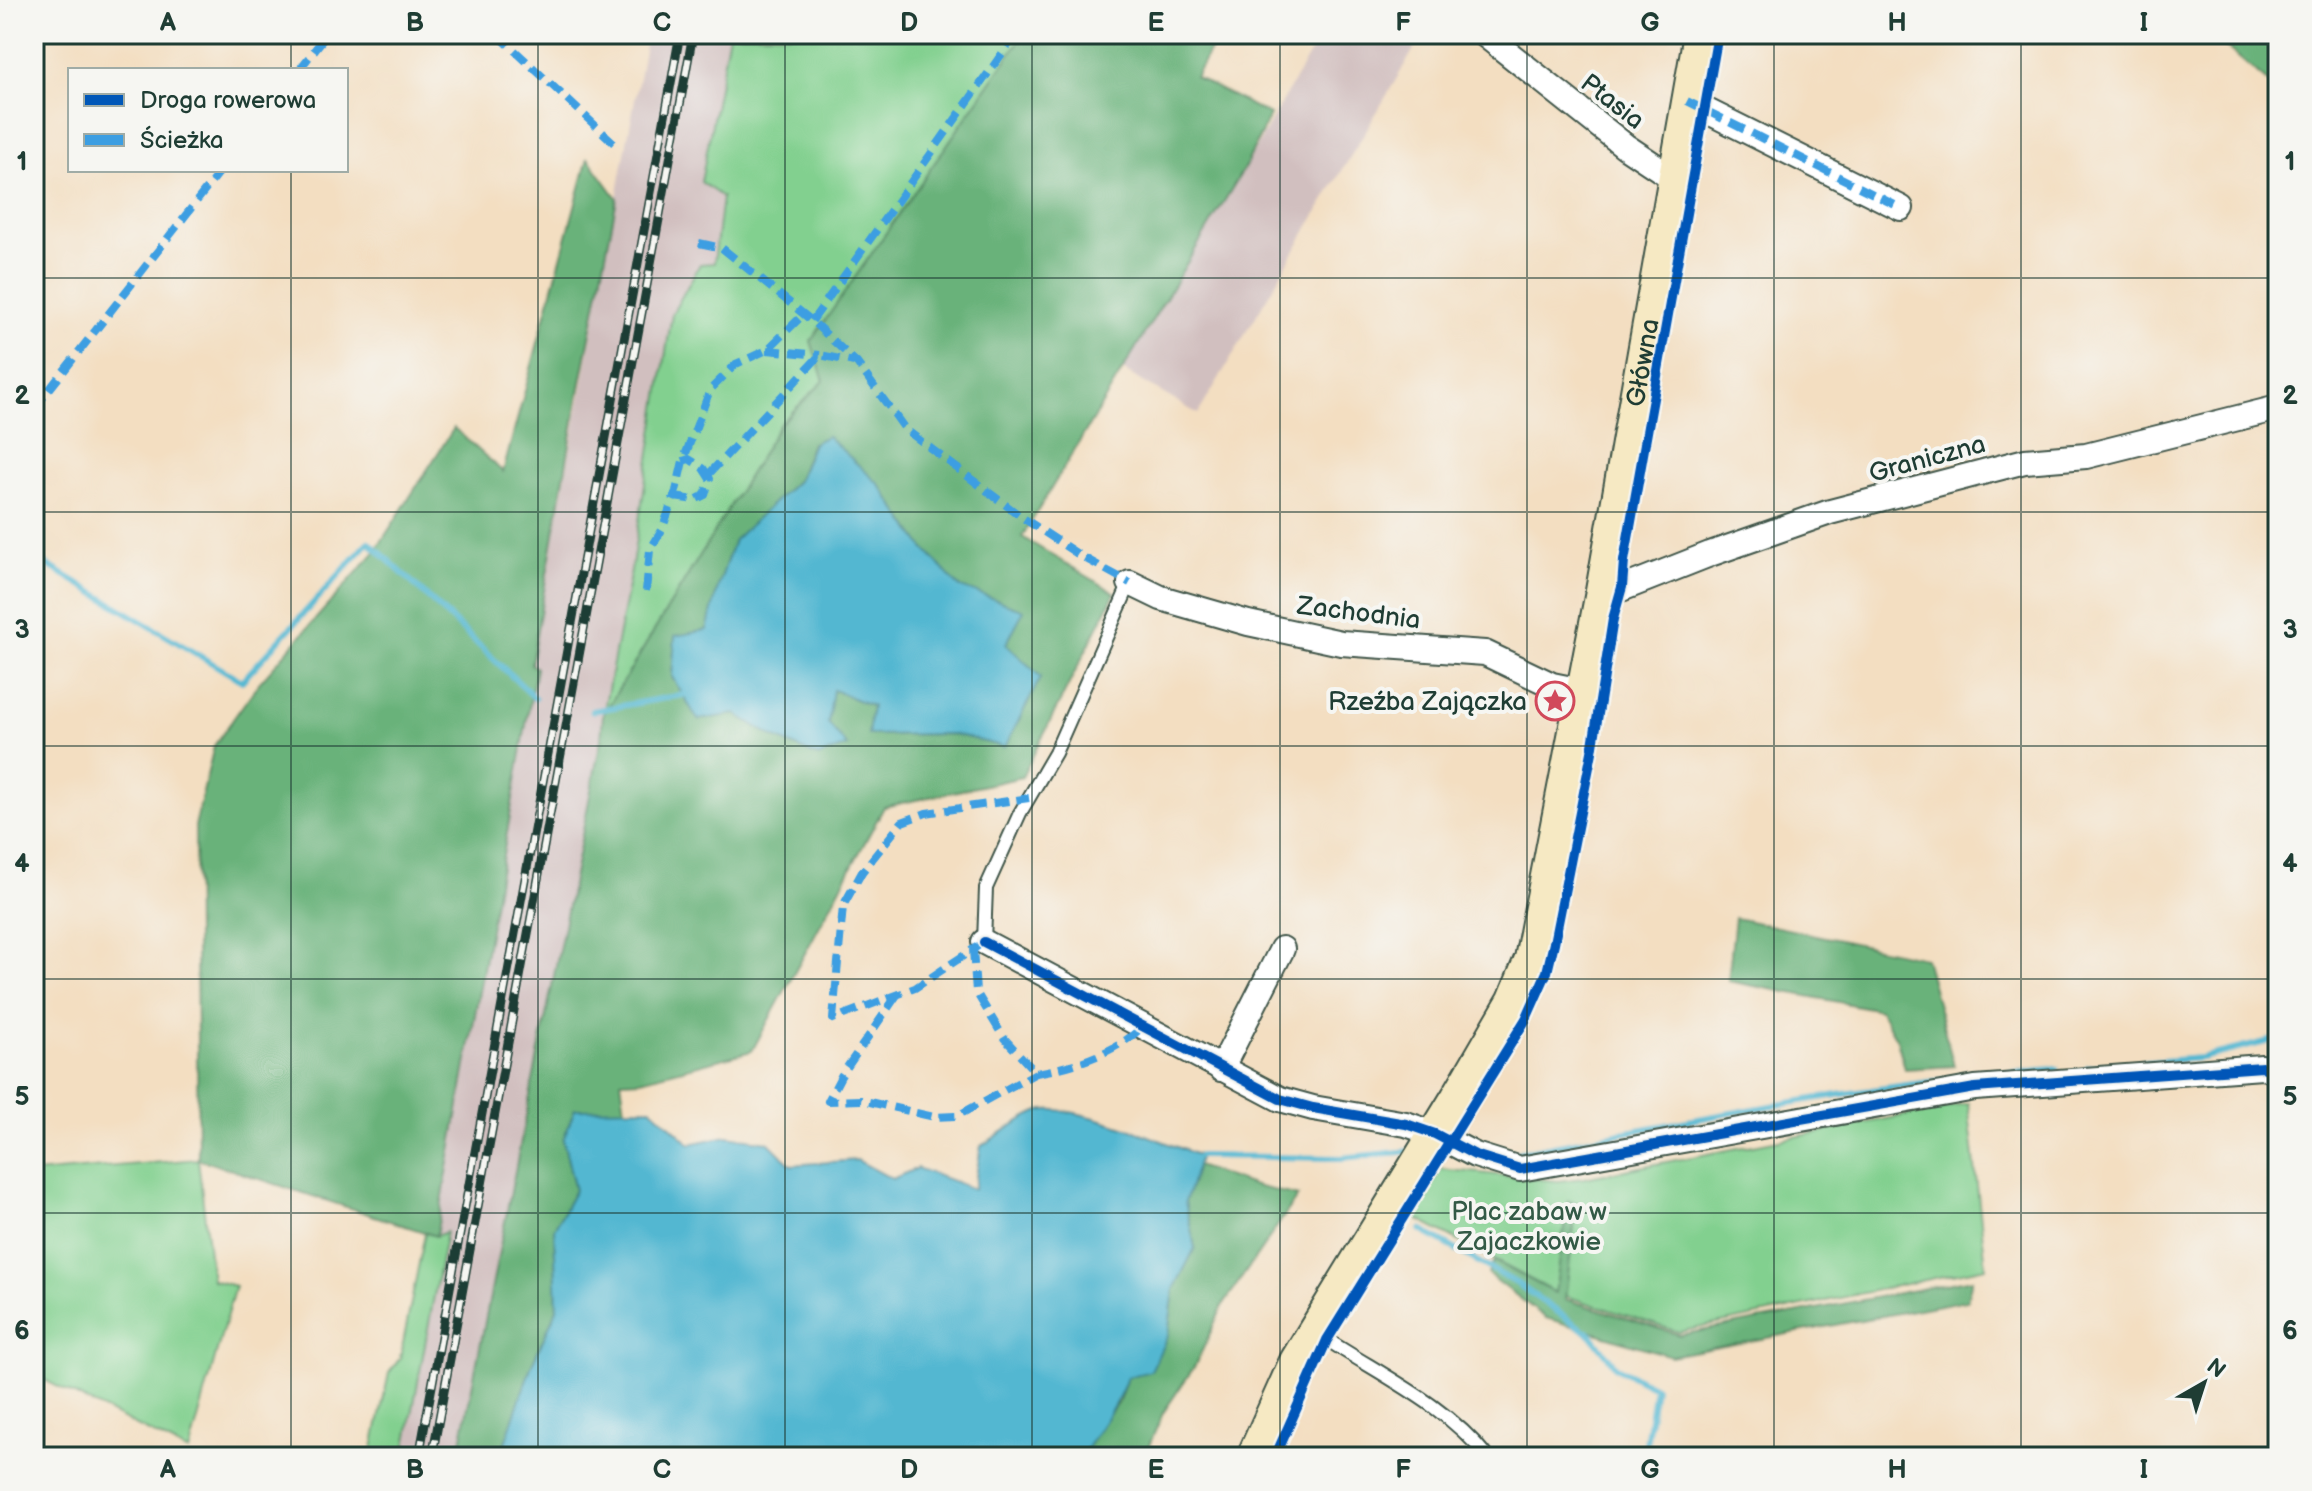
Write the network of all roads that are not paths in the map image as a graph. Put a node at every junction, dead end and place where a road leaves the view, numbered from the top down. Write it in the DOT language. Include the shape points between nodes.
graph roads {
  1 [pos="1484,34"];
  2 [pos="1700,34"];
  3 [pos="1687,101"];
  4 [pos="1673,178"];
  5 [pos="1901,208"];
  6 [pos="2278,408"];
  7 [pos="1130,583"];
  8 [pos="1601,597"];
  9 [pos="1582,691"];
  10 [pos="984,942"];
  11 [pos="1282,949"];
  12 [pos="1221,1069"];
  13 [pos="2278,1072"];
  14 [pos="1435,1134"];
  15 [pos="1314,1331"];
  16 [pos="1253,1457"];
  17 [pos="1487,1457"];
  1 -- 4 [label="street, Ptasia"];
  2 -- 3 [label="main road, Główna"];
  3 -- 4 [label="main road, Główna"];
  3 -- 5 [label="street"];
  4 -- 8 [label="main road, Główna"];
  6 -- 8 [label="street, Graniczna" via="2086,456 2025,461 1830,512"];
  7 -- 9 [label="street, Zachodnia" via="1161,598 1248,623 1341,643 1485,653 1552,685"];
  7 -- 10 [label="lane" via="1055,753 986,888"];
  8 -- 9 [label="main road, Główna"];
  9 -- 14 [label="main road, Główna" via="1531,959 1514,1000"];
  10 -- 12 [label="street"];
  11 -- 12 [label="street"];
  12 -- 14 [label="street" via="1280,1099"];
  13 -- 14 [label="street" via="2262,1067 1975,1088 1520,1169 1475,1155"];
  14 -- 15 [label="main road, Główna"];
  15 -- 16 [label="main road, Główna"];
  15 -- 17 [label="lane" via="1439,1412"];
}
